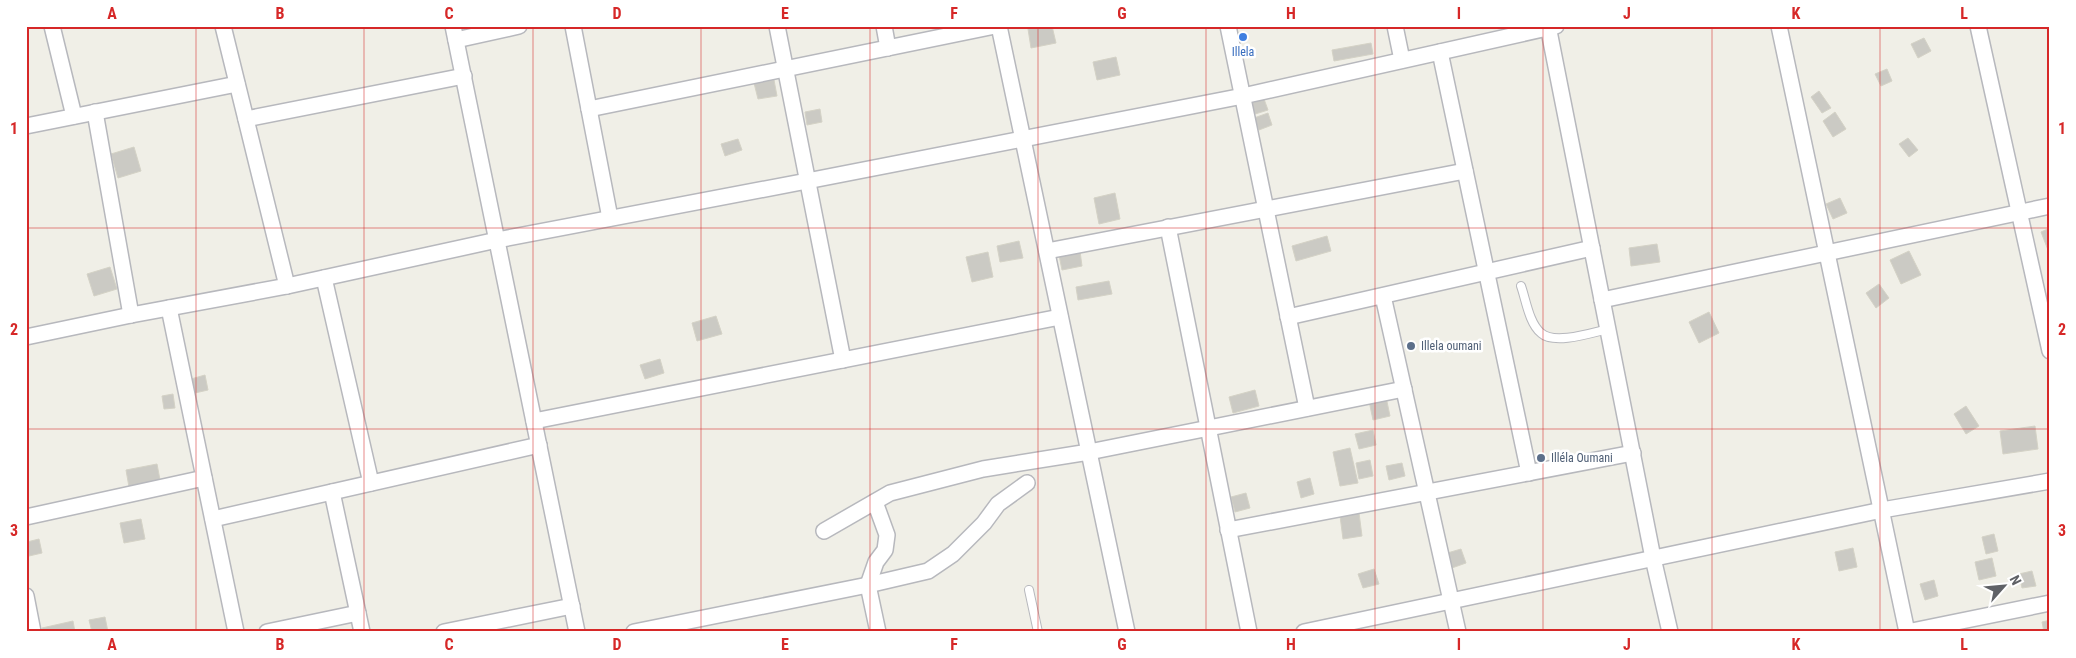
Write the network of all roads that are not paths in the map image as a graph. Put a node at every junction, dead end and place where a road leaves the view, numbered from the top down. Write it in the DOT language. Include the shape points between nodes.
graph roads {
  1 [pos="52,26"];
  2 [pos="224,26"];
  3 [pos="519,26"];
  4 [pos="573,26"];
  5 [pos="777,26"];
  6 [pos="884,26"];
  7 [pos="997,26"];
  8 [pos="1228,26"];
  9 [pos="1395,26"];
  10 [pos="1779,26"];
  11 [pos="1978,26"];
  12 [pos="1551,27"];
  13 [pos="455,33"];
  14 [pos="888,48"];
  15 [pos="1440,52"];
  16 [pos="1402,60"];
  17 [pos="785,69"];
  18 [pos="464,76"];
  19 [pos="238,84"];
  20 [pos="1243,96"];
  21 [pos="589,110"];
  22 [pos="95,112"];
  23 [pos="74,116"];
  24 [pos="246,119"];
  25 [pos="26,126"];
  26 [pos="1023,138"];
  27 [pos="1465,171"];
  28 [pos="807,181"];
  29 [pos="2050,206"];
  30 [pos="1266,209"];
  31 [pos="2019,212"];
  32 [pos="610,218"];
  33 [pos="1168,228"];
  34 [pos="497,240"];
  35 [pos="1592,248"];
  36 [pos="1047,251"];
  37 [pos="1827,253"];
  38 [pos="1487,272"];
  39 [pos="324,278"];
  40 [pos="287,286"];
  41 [pos="1521,286"];
  42 [pos="1382,296"];
  43 [pos="1602,300"];
  44 [pos="169,308"];
  45 [pos="131,315"];
  46 [pos="1060,317"];
  47 [pos="1288,317"];
  48 [pos="1608,329"];
  49 [pos="26,337"];
  50 [pos="2050,351"];
  51 [pos="843,360"];
  52 [pos="1404,389"];
  53 [pos="1307,408"];
  54 [pos="534,421"];
  55 [pos="1208,428"];
  56 [pos="539,446"];
  57 [pos="1089,452"];
  58 [pos="1633,453"];
  59 [pos="1529,473"];
  60 [pos="204,478"];
  61 [pos="2050,480"];
  62 [pos="1027,483"];
  63 [pos="371,484"];
  64 [pos="332,492"];
  65 [pos="1427,492"];
  66 [pos="875,502"];
  67 [pos="1882,510"];
  68 [pos="26,517"];
  69 [pos="212,519"];
  70 [pos="1228,530"];
  71 [pos="824,531"];
  72 [pos="1653,558"];
  73 [pos="868,585"];
  74 [pos="1029,590"];
  75 [pos="26,596"];
  76 [pos="1451,599"];
  77 [pos="2050,603"];
  78 [pos="572,606"];
  79 [pos="358,613"];
  80 [pos="33,632"];
  81 [pos="236,632"];
  82 [pos="267,632"];
  83 [pos="362,632"];
  84 [pos="444,632"];
  85 [pos="578,632"];
  86 [pos="634,632"];
  87 [pos="878,632"];
  88 [pos="1038,632"];
  89 [pos="1127,632"];
  90 [pos="1249,632"];
  91 [pos="1304,632"];
  92 [pos="1458,632"];
  93 [pos="1670,632"];
  94 [pos="1907,632"];
  1 -- 23 [label="street"];
  2 -- 19 [label="street"];
  3 -- 13 [label="street"];
  4 -- 21 [label="street"];
  5 -- 17 [label="street"];
  6 -- 14 [label="street"];
  7 -- 14 [label="street"];
  7 -- 26 [label="street"];
  8 -- 20 [label="street"];
  9 -- 16 [label="street"];
  10 -- 37 [label="street"];
  11 -- 31 [label="street"];
  12 -- 15 [label="street"];
  12 -- 35 [label="street"];
  13 -- 18 [label="street"];
  14 -- 17 [label="street"];
  15 -- 16 [label="street"];
  15 -- 27 [label="street"];
  16 -- 20 [label="street"];
  17 -- 21 [label="street"];
  17 -- 28 [label="street"];
  18 -- 24 [label="street"];
  18 -- 34 [label="street"];
  19 -- 22 [label="street"];
  19 -- 24 [label="street"];
  20 -- 26 [label="street"];
  20 -- 30 [label="street"];
  21 -- 32 [label="street"];
  22 -- 23 [label="street"];
  22 -- 45 [label="street"];
  23 -- 25 [label="street"];
  24 -- 40 [label="street"];
  26 -- 28 [label="street"];
  26 -- 36 [label="street"];
  27 -- 30 [label="street"];
  27 -- 38 [label="street"];
  28 -- 32 [label="street"];
  28 -- 51 [label="street"];
  29 -- 31 [label="street"];
  30 -- 33 [label="street"];
  30 -- 47 [label="street"];
  31 -- 37 [label="street"];
  31 -- 50 [label="street"];
  32 -- 34 [label="street"];
  33 -- 36 [label="street"];
  33 -- 55 [label="street"];
  34 -- 39 [label="street"];
  34 -- 54 [label="street"];
  35 -- 38 [label="street"];
  35 -- 43 [label="street"];
  36 -- 46 [label="street"];
  37 -- 43 [label="street"];
  37 -- 67 [label="street"];
  38 -- 42 [label="street"];
  38 -- 59 [label="street"];
  39 -- 40 [label="street"];
  39 -- 63 [label="street"];
  40 -- 44 [label="street"];
  41 -- 48 [label="lane" via="1533,321 1547,336 1556,339"];
  42 -- 47 [label="street"];
  42 -- 52 [label="street"];
  43 -- 48 [label="street"];
  44 -- 45 [label="street"];
  44 -- 60 [label="street"];
  45 -- 49 [label="street"];
  46 -- 51 [label="street"];
  46 -- 57 [label="street"];
  47 -- 53 [label="street"];
  48 -- 58 [label="street"];
  51 -- 54 [label="street"];
  52 -- 53 [label="street"];
  52 -- 65 [label="street"];
  53 -- 55 [label="street"];
  54 -- 56 [label="street"];
  55 -- 57 [label="street"];
  55 -- 70 [label="street"];
  56 -- 63 [label="street"];
  56 -- 78 [label="street"];
  57 -- 66 [label="street" via="983,469 890,493"];
  57 -- 89 [label="street"];
  58 -- 59 [label="street"];
  58 -- 72 [label="street"];
  59 -- 65 [label="street"];
  60 -- 68 [label="street"];
  60 -- 69 [label="street"];
  61 -- 67 [label="street"];
  62 -- 73 [label="street" via="998,504 984,524 953,554 928,571"];
  63 -- 64 [label="street"];
  64 -- 69 [label="street"];
  64 -- 79 [label="street"];
  65 -- 70 [label="street"];
  65 -- 76 [label="street"];
  66 -- 71 [label="street"];
  66 -- 73 [label="street" via="887,535 885,550 876,562"];
  67 -- 72 [label="street"];
  67 -- 94 [label="street"];
  69 -- 81 [label="street"];
  70 -- 90 [label="street"];
  72 -- 76 [label="street"];
  72 -- 93 [label="street"];
  73 -- 86 [label="street"];
  73 -- 87 [label="street"];
  74 -- 88 [label="lane"];
  75 -- 80 [label="street"];
  76 -- 91 [label="street"];
  76 -- 92 [label="street"];
  77 -- 94 [label="street"];
  78 -- 84 [label="street"];
  78 -- 85 [label="street"];
  79 -- 82 [label="street"];
  79 -- 83 [label="street"];
}
